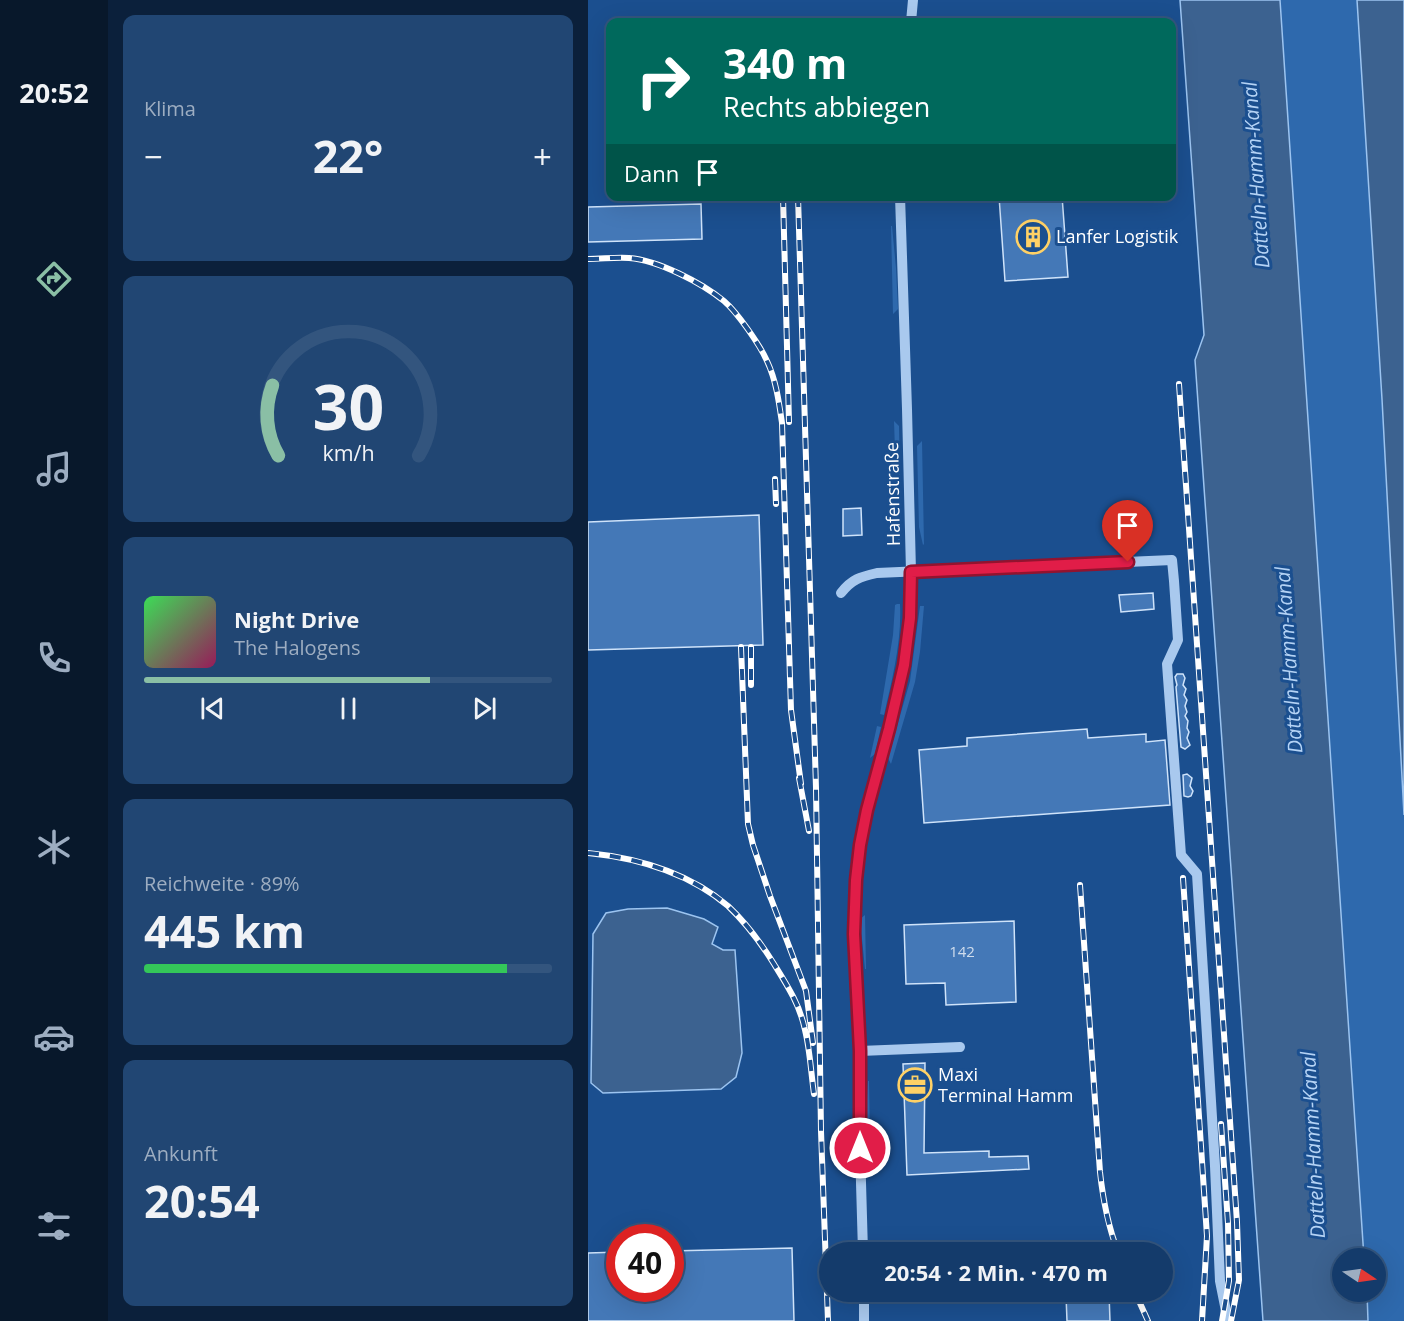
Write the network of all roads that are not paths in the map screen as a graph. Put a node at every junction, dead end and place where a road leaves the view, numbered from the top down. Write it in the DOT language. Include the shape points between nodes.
graph roads {
  1 [pos="913,0"];
  2 [pos="911,18"];
  3 [pos="900,201"];
  4 [pos="911,572"];
  5 [pos="841,594"];
  6 [pos="960,1047"];
  7 [pos="860,1051"];
  8 [pos="863,1242"];
  9 [pos="864,1302"];
  10 [pos="864,1321"];
  11 [pos="1228,1321"];
  1 -- 2 [label="street"];
  3 -- 4 [label="street, Hafenstraße"];
  4 -- 5 [label="street" via="865,576"];
  4 -- 7 [label="street, Hafenstraße" via="904,665 867,810 856,880 854,934"];
  4 -- 11 [label="street" via="1172,561 1178,640 1167,664 1181,855 1197,874 1220,1281"];
  6 -- 7 [label="street"];
  7 -- 8 [label="street, Hafenstraße"];
  9 -- 10 [label="street"];
}
